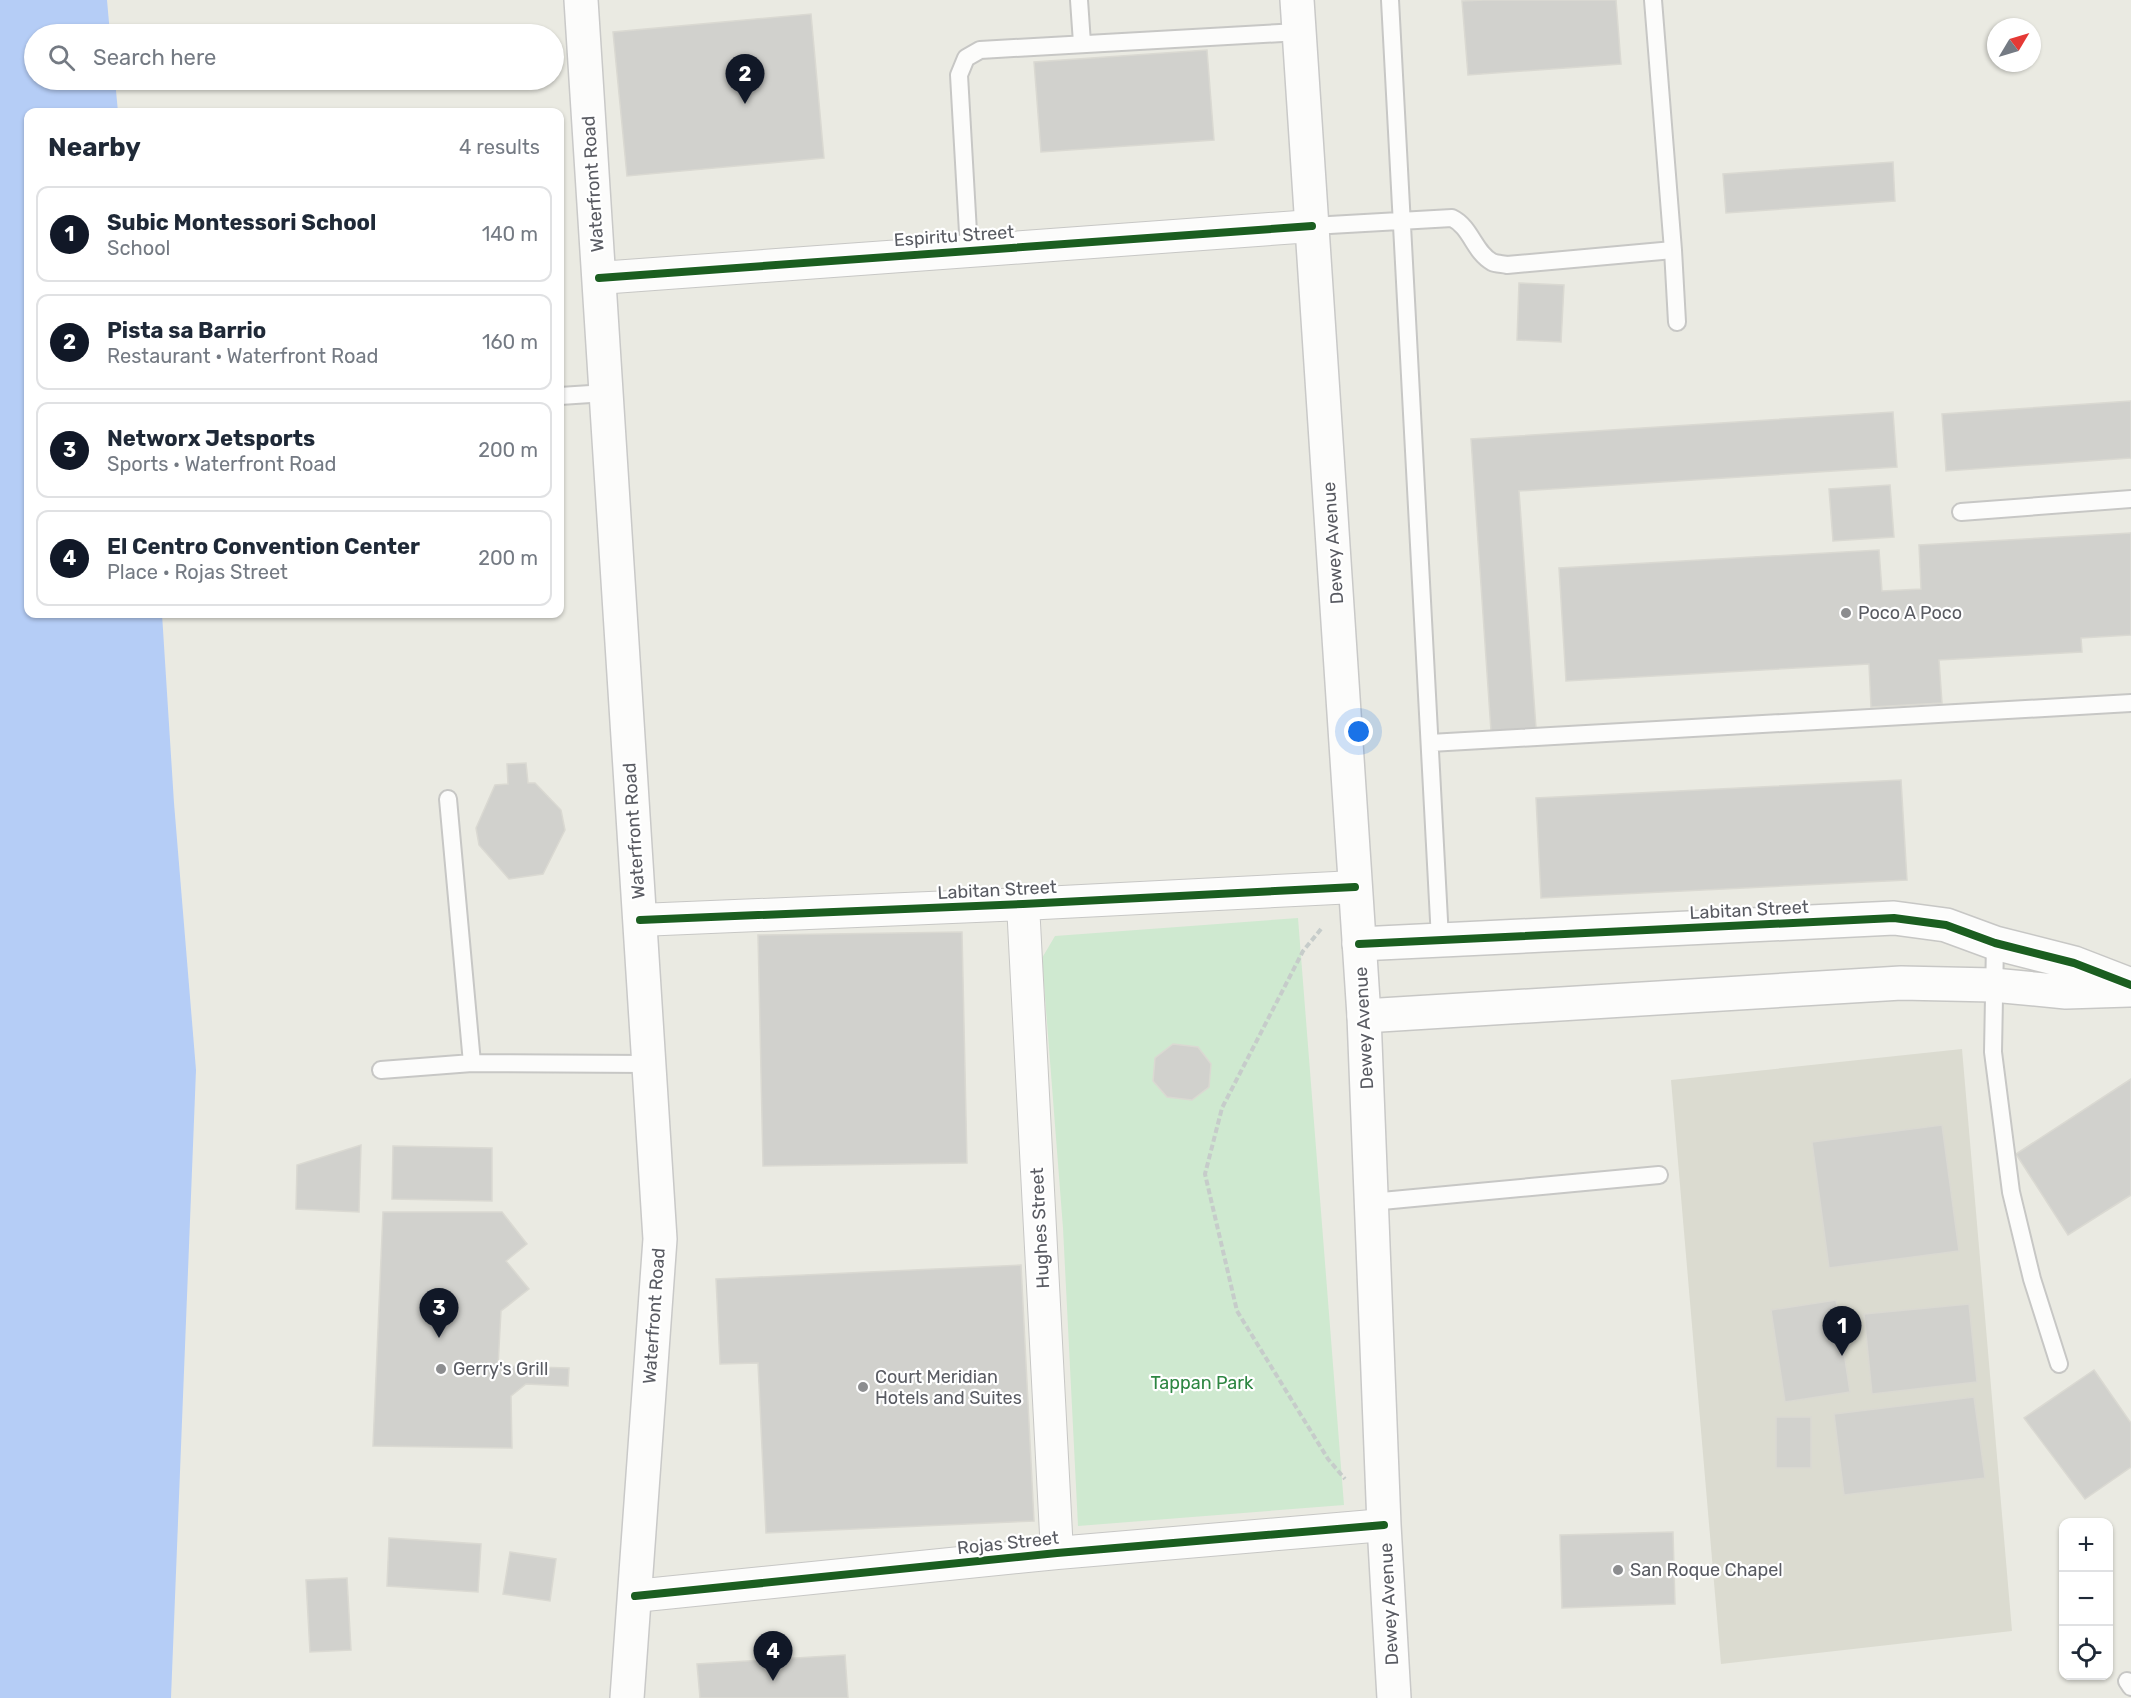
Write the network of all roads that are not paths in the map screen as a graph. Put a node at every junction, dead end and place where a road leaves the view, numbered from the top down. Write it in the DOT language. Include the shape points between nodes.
graph roads {
  1 [pos="581,0"];
  2 [pos="1079,0"];
  3 [pos="1390,0"];
  4 [pos="1653,0"];
  5 [pos="1298,16"];
  6 [pos="1082,43"];
  7 [pos="1402,219"];
  8 [pos="1312,226"];
  9 [pos="969,250"];
  10 [pos="1673,250"];
  11 [pos="599,278"];
  12 [pos="1677,322"];
  13 [pos="606,393"];
  14 [pos="564,396"];
  15 [pos="2131,500"];
  16 [pos="1961,512"];
  17 [pos="2131,704"];
  18 [pos="1430,743"];
  19 [pos="448,799"];
  20 [pos="1355,887"];
  21 [pos="1023,904"];
  22 [pos="640,920"];
  23 [pos="1440,939"];
  24 [pos="1995,943"];
  25 [pos="1359,944"];
  26 [pos="2131,985"];
  27 [pos="1993,986"];
  28 [pos="2131,990"];
  29 [pos="1364,1016"];
  30 [pos="472,1063"];
  31 [pos="649,1064"];
  32 [pos="381,1070"];
  33 [pos="1659,1175"];
  34 [pos="1371,1202"];
  35 [pos="2059,1364"];
  36 [pos="1384,1525"];
  37 [pos="1057,1553"];
  38 [pos="635,1596"];
  39 [pos="627,1698"];
  40 [pos="1394,1698"];
  1 -- 11 [label="main road, Waterfront Road"];
  2 -- 6 [label="lane"];
  3 -- 7 [label="lane"];
  4 -- 10 [label="lane"];
  5 -- 6 [label="lane"];
  5 -- 8 [label="main road, Dewey Avenue"];
  6 -- 9 [label="lane" via="980,50 966,58 959,75"];
  7 -- 8 [label="lane"];
  7 -- 10 [label="lane" via="1452,218 1492,262 1507,265"];
  7 -- 18 [label="lane"];
  8 -- 9 [label="street, Espiritu Street"];
  8 -- 20 [label="main road, Dewey Avenue"];
  9 -- 11 [label="street, Espiritu Street"];
  10 -- 12 [label="lane"];
  11 -- 13 [label="main road, Waterfront Road"];
  13 -- 14 [label="lane"];
  13 -- 22 [label="main road, Waterfront Road"];
  15 -- 16 [label="lane"];
  17 -- 18 [label="lane"];
  18 -- 23 [label="lane"];
  19 -- 30 [label="lane"];
  20 -- 21 [label="street, Labitan Street"];
  20 -- 25 [label="main road, Dewey Avenue"];
  21 -- 22 [label="street, Labitan Street"];
  21 -- 37 [label="street, Hughes Street"];
  22 -- 31 [label="main road, Waterfront Road"];
  23 -- 24 [label="main road, Labitan Street" via="1894,918 1946,925"];
  23 -- 25 [label="main road, Labitan Street"];
  24 -- 26 [label="main road, Labitan Street" via="2074,963"];
  24 -- 27 [label="lane"];
  25 -- 29 [label="main road, Dewey Avenue"];
  27 -- 28 [label="main road" via="2066,993"];
  27 -- 29 [label="main road" via="1901,983"];
  27 -- 35 [label="lane" via="1993,1052 2011,1192 2032,1279"];
  29 -- 34 [label="main road, Dewey Avenue"];
  30 -- 31 [label="lane"];
  30 -- 32 [label="lane"];
  31 -- 38 [label="main road, Waterfront Road" via="660,1239"];
  33 -- 34 [label="lane"];
  34 -- 36 [label="main road, Dewey Avenue"];
  36 -- 37 [label="street, Rojas Street"];
  36 -- 40 [label="main road, Dewey Avenue"];
  37 -- 38 [label="street, Rojas Street"];
  38 -- 39 [label="main road, Waterfront Road"];
}
